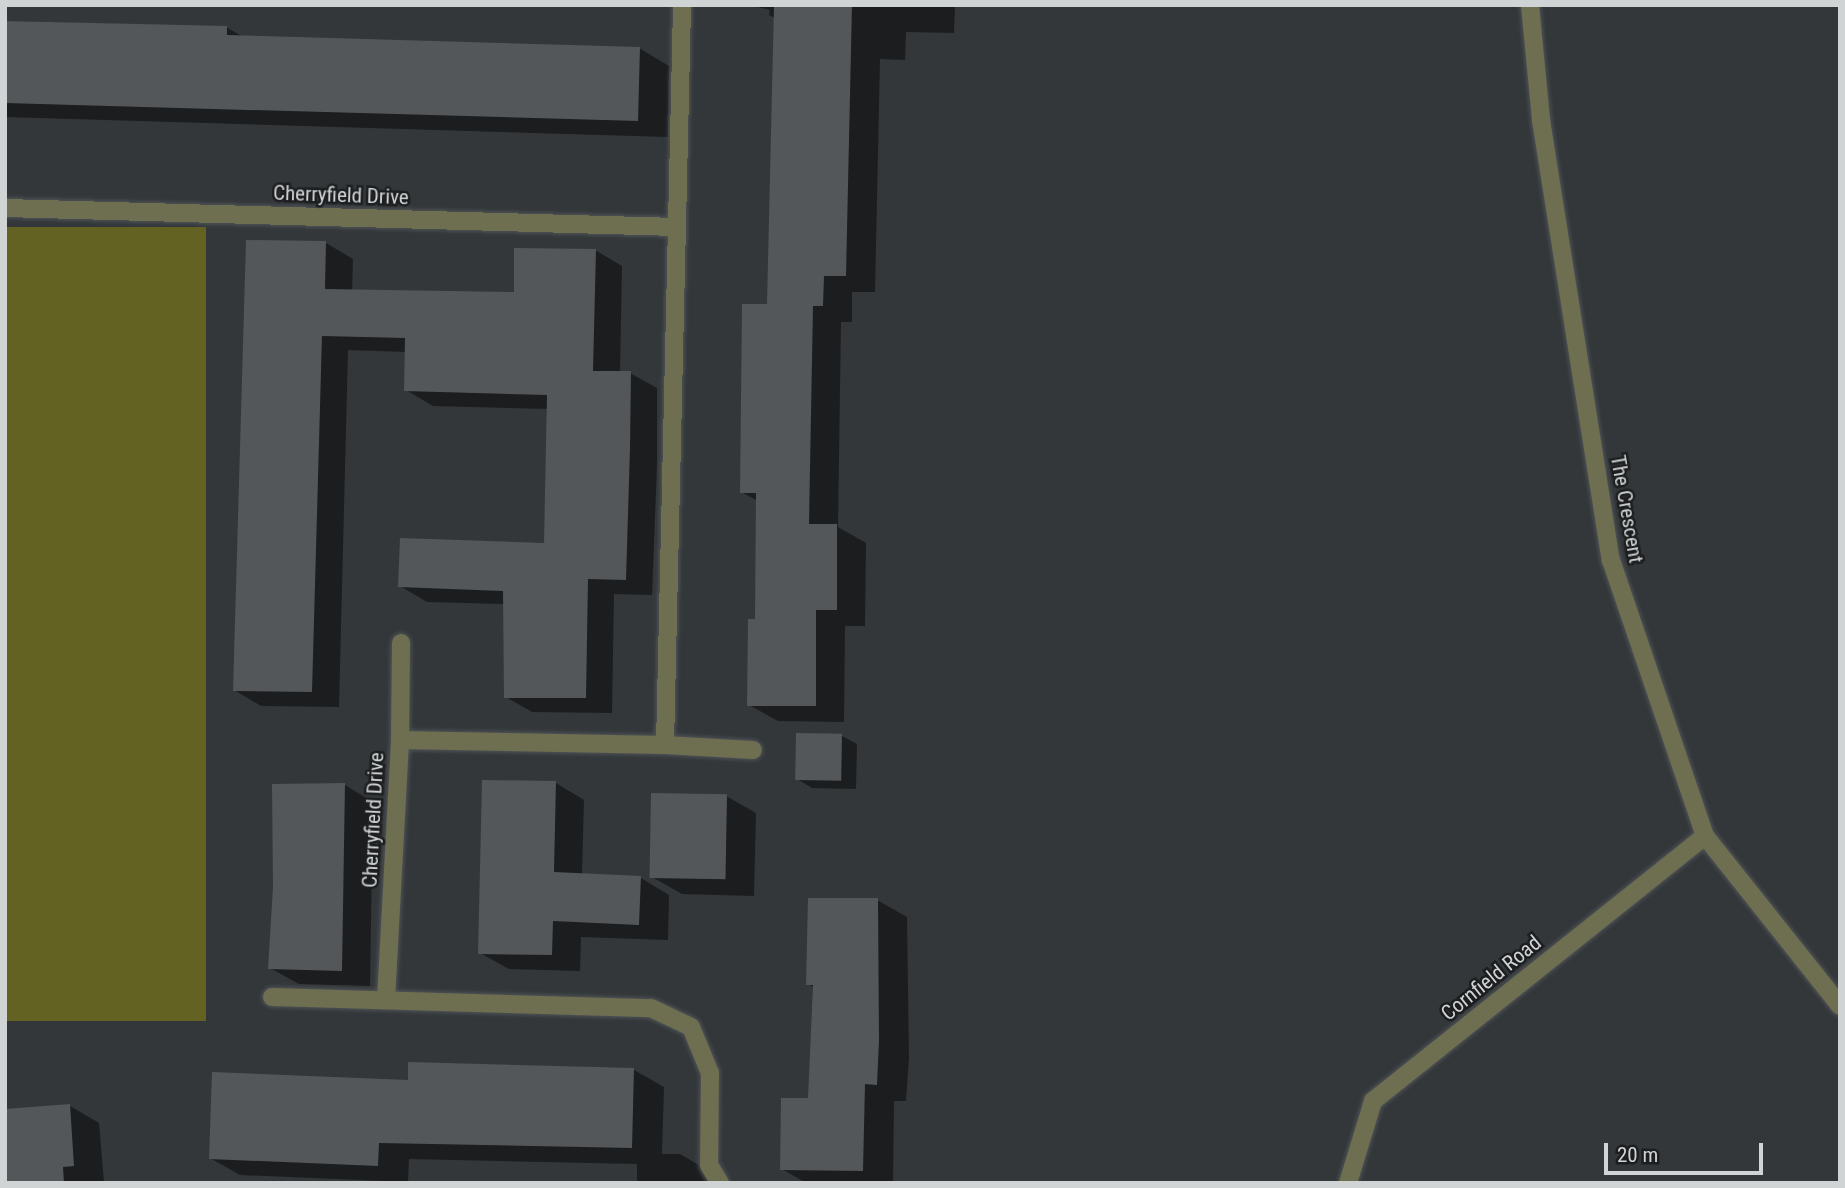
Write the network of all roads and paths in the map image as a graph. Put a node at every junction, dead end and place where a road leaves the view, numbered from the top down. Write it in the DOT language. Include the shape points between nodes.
graph roads {
  1 [pos="682,5"];
  2 [pos="1530,5"];
  3 [pos="5,208"];
  4 [pos="676,227"];
  5 [pos="401,643"];
  6 [pos="400,740"];
  7 [pos="665,745"];
  8 [pos="753,750"];
  9 [pos="1705,836"];
  10 [pos="272,997"];
  11 [pos="386,1000"];
  12 [pos="1840,1006"];
  13 [pos="720,1183"];
  14 [pos="1348,1183"];
  1 -- 4 [label="street"];
  2 -- 9 [label="street, The Crescent" via="1541,120 1611,559"];
  3 -- 4 [label="street, Cherryfield Drive"];
  4 -- 7 [label="street"];
  5 -- 6 [label="street"];
  6 -- 7 [label="street, Cherryfield Drive"];
  6 -- 11 [label="street, Cherryfield Drive"];
  7 -- 8 [label="street, Cherryfield Drive"];
  9 -- 12 [label="street, The Crescent"];
  9 -- 14 [label="street, Cornfield Road" via="1373,1101"];
  10 -- 11 [label="street"];
  11 -- 13 [label="street" via="651,1008 691,1027 710,1073 709,1165"];
}
